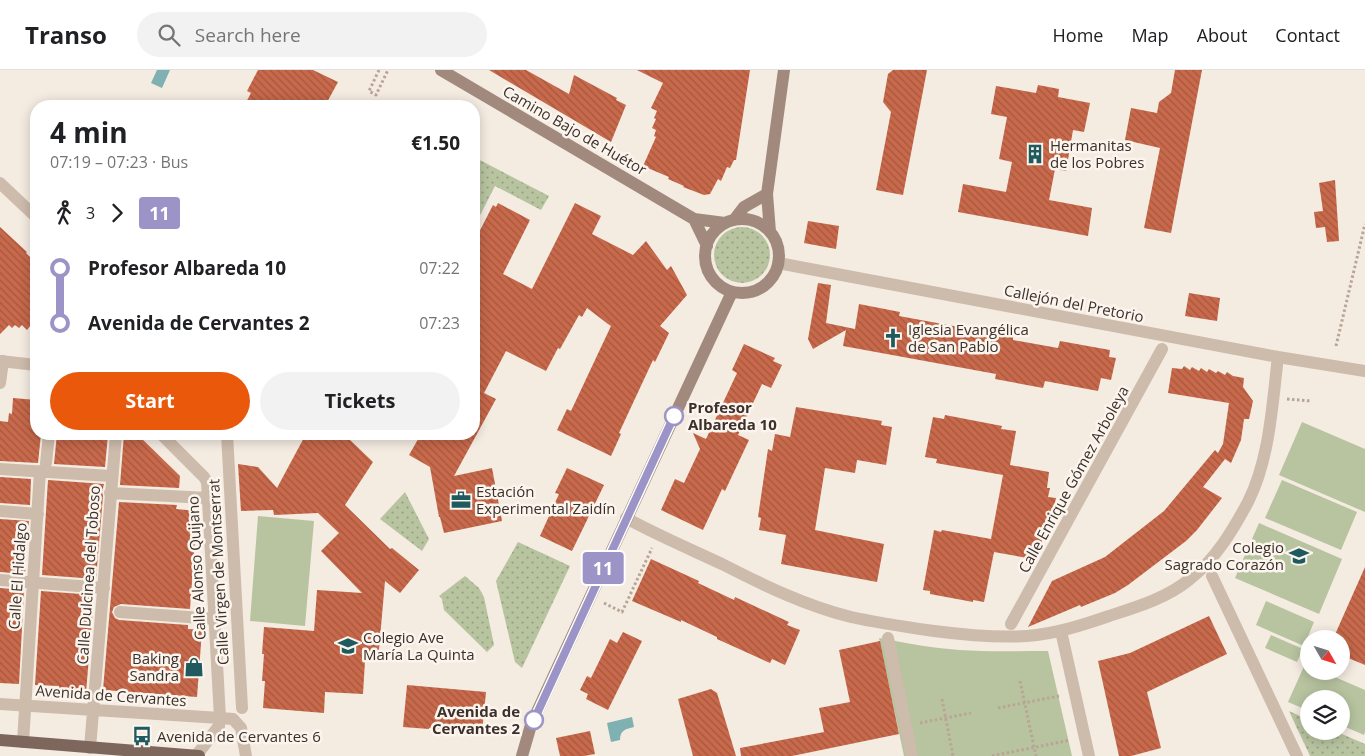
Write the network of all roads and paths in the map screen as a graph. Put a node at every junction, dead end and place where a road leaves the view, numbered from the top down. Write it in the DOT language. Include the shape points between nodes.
graph roads {
  1 [pos="380,70"];
  2 [pos="388,70"];
  3 [pos="441,70"];
  4 [pos="784,70"];
  5 [pos="0,183"];
  6 [pos="767,194"];
  7 [pos="30,211"];
  8 [pos="694,218"];
  9 [pos="730,221"];
  10 [pos="1365,224"];
  11 [pos="770,232"];
  12 [pos="707,246"];
  13 [pos="778,263"];
  14 [pos="732,292"];
  15 [pos="1336,346"];
  16 [pos="1162,349"];
  17 [pos="1278,357"];
  18 [pos="1,361"];
  19 [pos="30,364"];
  20 [pos="1365,371"];
  21 [pos="0,383"];
  22 [pos="1287,399"];
  23 [pos="1312,401"];
  24 [pos="48,440"];
  25 [pos="115,440"];
  26 [pos="167,440"];
  27 [pos="227,440"];
  28 [pos="43,467"];
  29 [pos="0,469"];
  30 [pos="111,476"];
  31 [pos="110,493"];
  32 [pos="208,498"];
  33 [pos="0,511"];
  34 [pos="38,514"];
  35 [pos="626,518"];
  36 [pos="654,545"];
  37 [pos="1212,576"];
  38 [pos="0,580"];
  39 [pos="33,583"];
  40 [pos="104,588"];
  41 [pos="599,601"];
  42 [pos="120,612"];
  43 [pos="215,619"];
  44 [pos="1011,624"];
  45 [pos="1061,631"];
  46 [pos="888,638"];
  47 [pos="1020,681"];
  48 [pos="1060,696"];
  49 [pos="942,699"];
  50 [pos="1025,703"];
  51 [pos="0,704"];
  52 [pos="25,705"];
  53 [pos="242,708"];
  54 [pos="998,708"];
  55 [pos="93,710"];
  56 [pos="971,713"];
  57 [pos="220,718"];
  58 [pos="946,718"];
  59 [pos="906,726"];
  60 [pos="0,740"];
  61 [pos="1070,740"];
  62 [pos="22,742"];
  63 [pos="1034,747"];
  64 [pos="90,748"];
  65 [pos="197,756"];
  66 [pos="246,756"];
  67 [pos="522,756"];
  68 [pos="912,756"];
  69 [pos="953,756"];
  70 [pos="992,756"];
  71 [pos="1036,756"];
  72 [pos="1089,756"];
  73 [pos="1297,756"];
  1 -- 2 [label="path" via="369,91 376,95"];
  3 -- 8 [label="main road, Camino Bajo de Huétor"];
  4 -- 6 [label="main road"];
  5 -- 7 [label="street"];
  6 -- 9 [label="main road" via="744,206"];
  6 -- 11 [label="main road"];
  8 -- 9 [label="main road, Camino Bajo de Huétor"];
  8 -- 12 [label="main road"];
  9 -- 11 [label="main road" via="754,221"];
  9 -- 12 [label="main road" via="714,232"];
  10 -- 15 [label="path"];
  11 -- 13 [label="main road" via="776,241"];
  12 -- 14 [label="main road" via="706,266 719,285"];
  13 -- 14 [label="main road" via="770,280 760,288 750,292"];
  13 -- 17 [label="street, Callejón del Pretorio"];
  14 -- 35 [label="main road"];
  16 -- 44 [label="street, Calle Enrique Gómez Arboleya"];
  17 -- 20 [label="street, Callejón del Pretorio"];
  17 -- 45 [label="street" via="1268,438 1260,468 1249,500 1207,564 1189,580 1140,606"];
  18 -- 19 [label="street"];
  18 -- 21 [label="street"];
  22 -- 23 [label="path"];
  24 -- 28 [label="street, Calle El Hidalgo"];
  25 -- 30 [label="street, Calle Dulcinea del Toboso"];
  26 -- 32 [label="street, Calle Alonso Quijano" via="204,477"];
  27 -- 53 [label="street, Calle Virgen de Montserrat"];
  28 -- 29 [label="street"];
  28 -- 30 [label="street"];
  28 -- 34 [label="street, Calle El Hidalgo"];
  30 -- 31 [label="street, Calle Dulcinea del Toboso"];
  31 -- 32 [label="street"];
  31 -- 40 [label="street, Calle Dulcinea del Toboso"];
  32 -- 43 [label="street, Calle Alonso Quijano"];
  33 -- 34 [label="street"];
  34 -- 39 [label="street, Calle El Hidalgo"];
  35 -- 45 [label="street" via="766,586 850,617 972,636 1029,636"];
  35 -- 67 [label="main road" via="531,725"];
  36 -- 41 [label="path" via="622,612"];
  37 -- 73 [label="street"];
  38 -- 39 [label="street"];
  39 -- 40 [label="street"];
  39 -- 52 [label="street, Calle El Hidalgo"];
  40 -- 55 [label="street, Calle Dulcinea del Toboso"];
  42 -- 43 [label="street"];
  43 -- 57 [label="street, Calle Alonso Quijano"];
  45 -- 72 [label="street"];
  46 -- 59 [label="street"];
  47 -- 50 [label="path"];
  48 -- 50 [label="path"];
  49 -- 58 [label="path"];
  50 -- 54 [label="path"];
  50 -- 63 [label="path"];
  51 -- 52 [label="street, Avenida de Cervantes"];
  52 -- 55 [label="street, Avenida de Cervantes"];
  52 -- 62 [label="street, Calle El Hidalgo"];
  55 -- 57 [label="street, Avenida de Cervantes"];
  55 -- 64 [label="street, Calle Dulcinea del Toboso"];
  56 -- 58 [label="path"];
  57 -- 65 [label="street" via="219,726"];
  57 -- 66 [label="street" via="233,719 241,728"];
  58 -- 59 [label="path"];
  58 -- 69 [label="path"];
  59 -- 68 [label="street"];
  60 -- 62 [label="main road"];
  61 -- 63 [label="path"];
  62 -- 64 [label="main road"];
  63 -- 70 [label="path"];
  63 -- 71 [label="path"];
  64 -- 65 [label="main road"];
}
